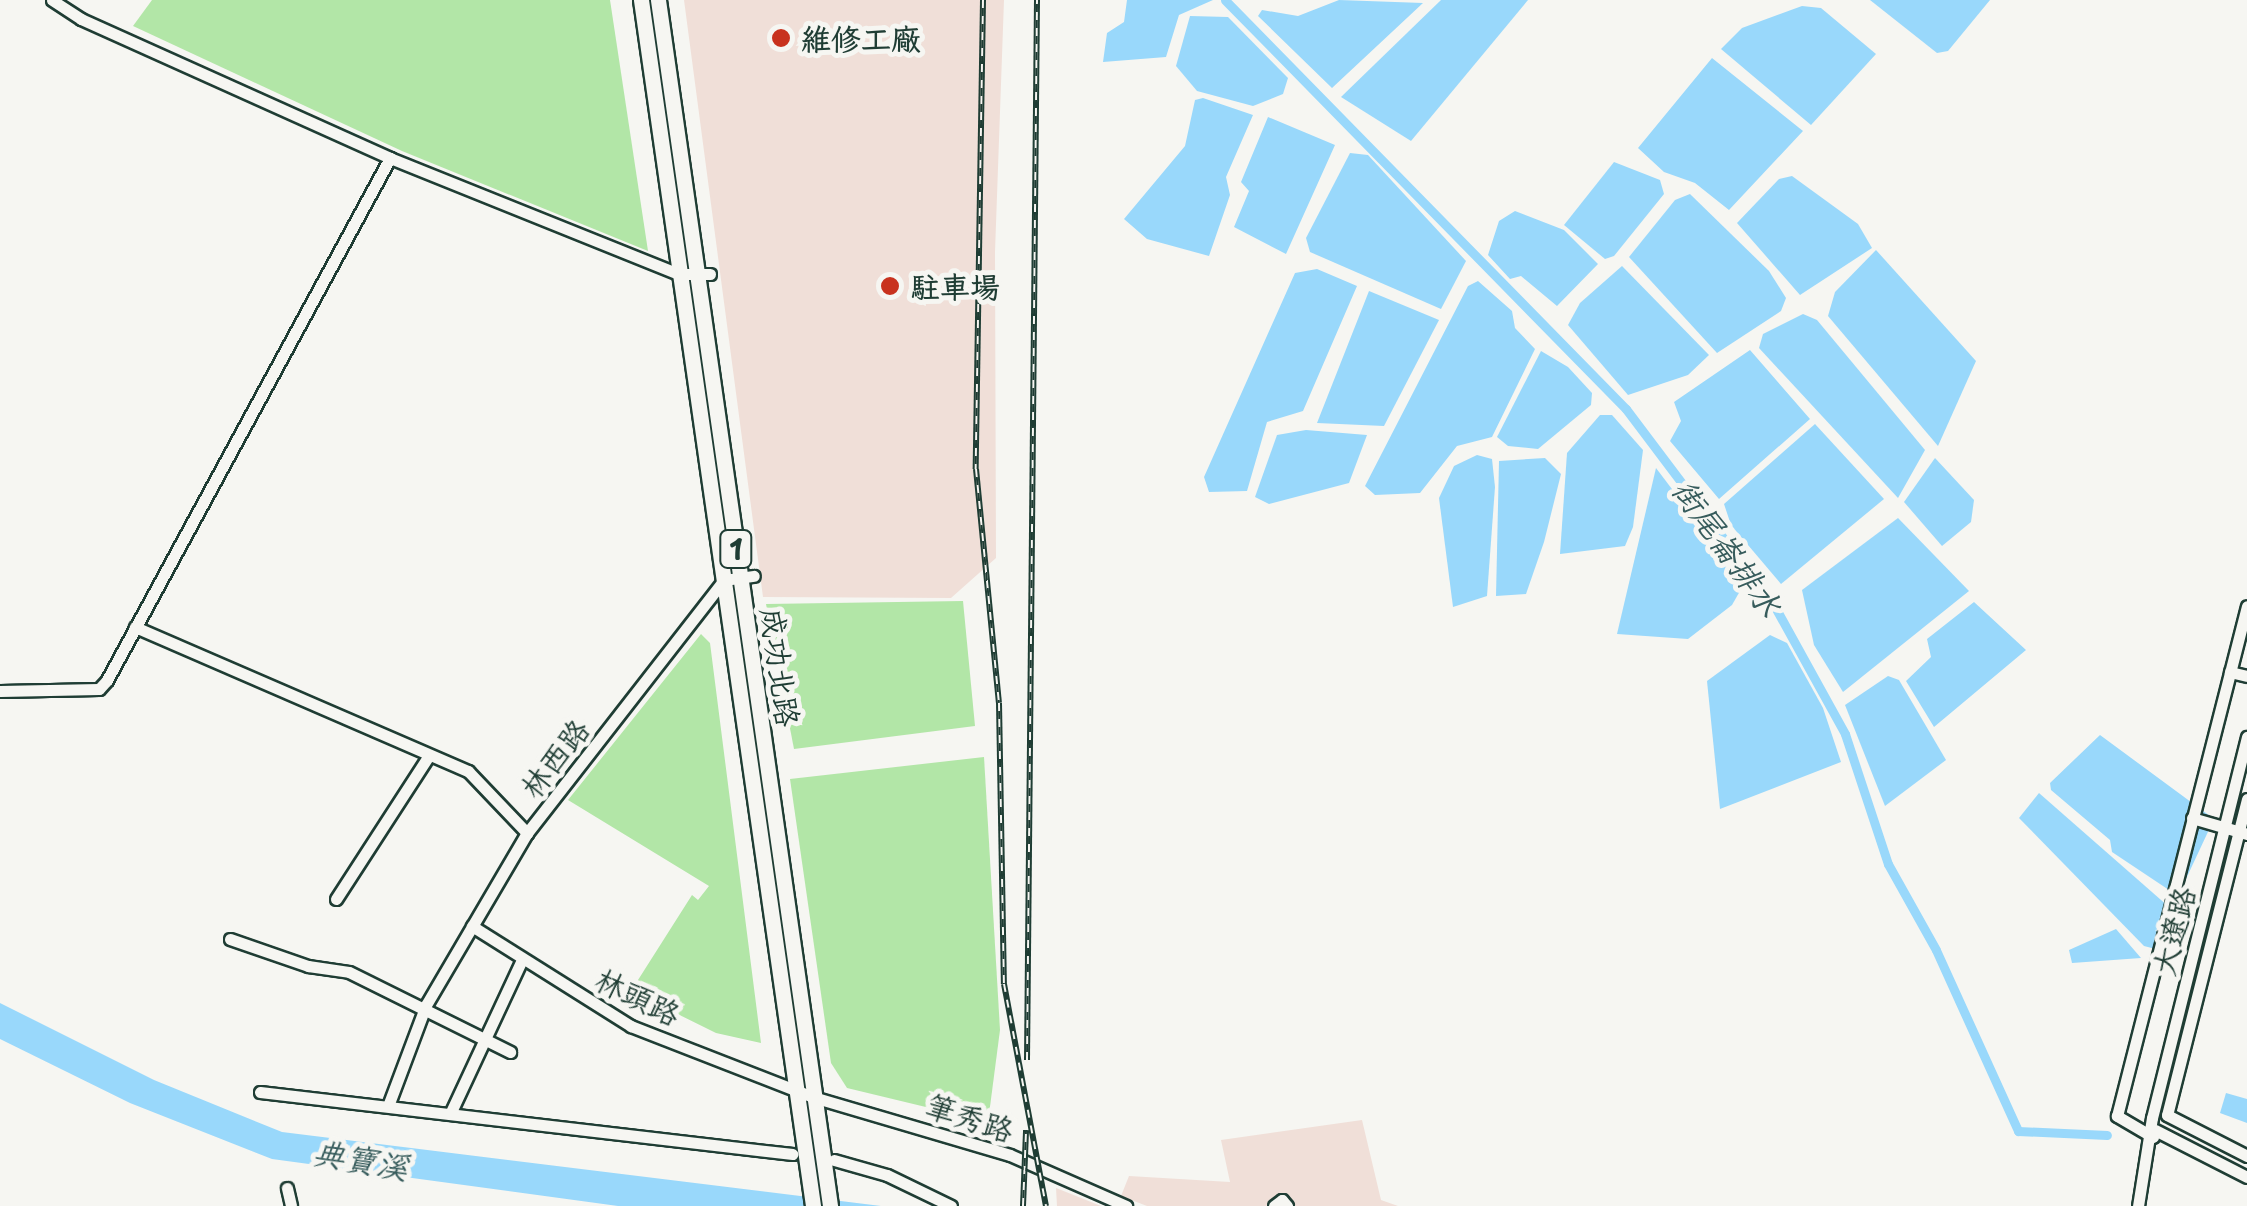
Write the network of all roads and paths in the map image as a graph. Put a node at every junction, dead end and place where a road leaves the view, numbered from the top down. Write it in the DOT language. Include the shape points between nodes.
graph roads {
  1 [pos="52,0"];
  2 [pos="642,0"];
  3 [pos="658,0"];
  4 [pos="390,158"];
  5 [pos="678,274"];
  6 [pos="703,274"];
  7 [pos="740,578"];
  8 [pos="2247,606"];
  9 [pos="134,627"];
  10 [pos="2230,672"];
  11 [pos="2247,676"];
  12 [pos="0,692"];
  13 [pos="2247,737"];
  14 [pos="429,754"];
  15 [pos="2247,798"];
  16 [pos="2192,818"];
  17 [pos="2224,827"];
  18 [pos="2243,832"];
  19 [pos="527,833"];
  20 [pos="336,900"];
  21 [pos="472,926"];
  22 [pos="230,939"];
  23 [pos="522,962"];
  24 [pos="426,1005"];
  25 [pos="486,1041"];
  26 [pos="510,1052"];
  27 [pos="794,1088"];
  28 [pos="260,1092"];
  29 [pos="813,1098"];
  30 [pos="388,1106"];
  31 [pos="2168,1113"];
  32 [pos="450,1114"];
  33 [pos="2154,1134"];
  34 [pos="792,1154"];
  35 [pos="2247,1156"];
  36 [pos="829,1162"];
  37 [pos="2247,1177"];
  38 [pos="287,1188"];
  39 [pos="291,1206"];
  40 [pos="812,1206"];
  41 [pos="830,1206"];
  42 [pos="950,1206"];
  43 [pos="1126,1206"];
  44 [pos="1274,1206"];
  45 [pos="1287,1206"];
  46 [pos="2138,1206"];
  1 -- 4 [label="street"];
  2 -- 5 [label="main road, 成功北路 / 1"];
  3 -- 6 [label="main road, 成功北路 / 1"];
  4 -- 5 [label="street"];
  4 -- 9 [label="street"];
  5 -- 6 [label="street"];
  5 -- 7 [label="main road, 成功北路 / 1"];
  6 -- 7 [label="main road, 成功北路 / 1"];
  7 -- 19 [label="street, 林西路"];
  7 -- 27 [label="main road, 成功北路 / 1"];
  7 -- 29 [label="main road, 成功北路 / 1"];
  8 -- 10 [label="street"];
  9 -- 12 [label="street" via="99,689"];
  9 -- 14 [label="street"];
  10 -- 11 [label="street"];
  10 -- 16 [label="street"];
  13 -- 17 [label="street, 大遼路"];
  14 -- 19 [label="street" via="468,772"];
  14 -- 20 [label="street"];
  15 -- 18 [label="street, 大遼路"];
  16 -- 17 [label="street"];
  16 -- 33 [label="street" via="2117,1116"];
  17 -- 18 [label="street"];
  17 -- 33 [label="street, 大遼路"];
  18 -- 31 [label="street, 大遼路"];
  19 -- 21 [label="street, 林西路"];
  21 -- 23 [label="street, 林頭路"];
  21 -- 24 [label="street, 林西路"];
  22 -- 24 [label="street" via="348,972"];
  23 -- 25 [label="street"];
  23 -- 27 [label="street, 林頭路" via="631,1026"];
  24 -- 25 [label="street"];
  24 -- 30 [label="street, 林西路"];
  25 -- 26 [label="street"];
  25 -- 32 [label="street"];
  27 -- 29 [label="street, 筆秀路"];
  27 -- 40 [label="main road, 成功北路 / 1"];
  28 -- 30 [label="street"];
  29 -- 36 [label="main road, 成功北路 / 1"];
  29 -- 43 [label="street, 筆秀路" via="1010,1155"];
  30 -- 32 [label="street"];
  31 -- 33 [label="street"];
  31 -- 35 [label="street"];
  32 -- 34 [label="street"];
  33 -- 37 [label="street"];
  33 -- 46 [label="street, 大遼路"];
  36 -- 41 [label="main road, 1"];
  36 -- 42 [label="street" via="886,1174"];
  38 -- 39 [label="street"];
  44 -- 45 [label="street" via="1282,1200"];
}
